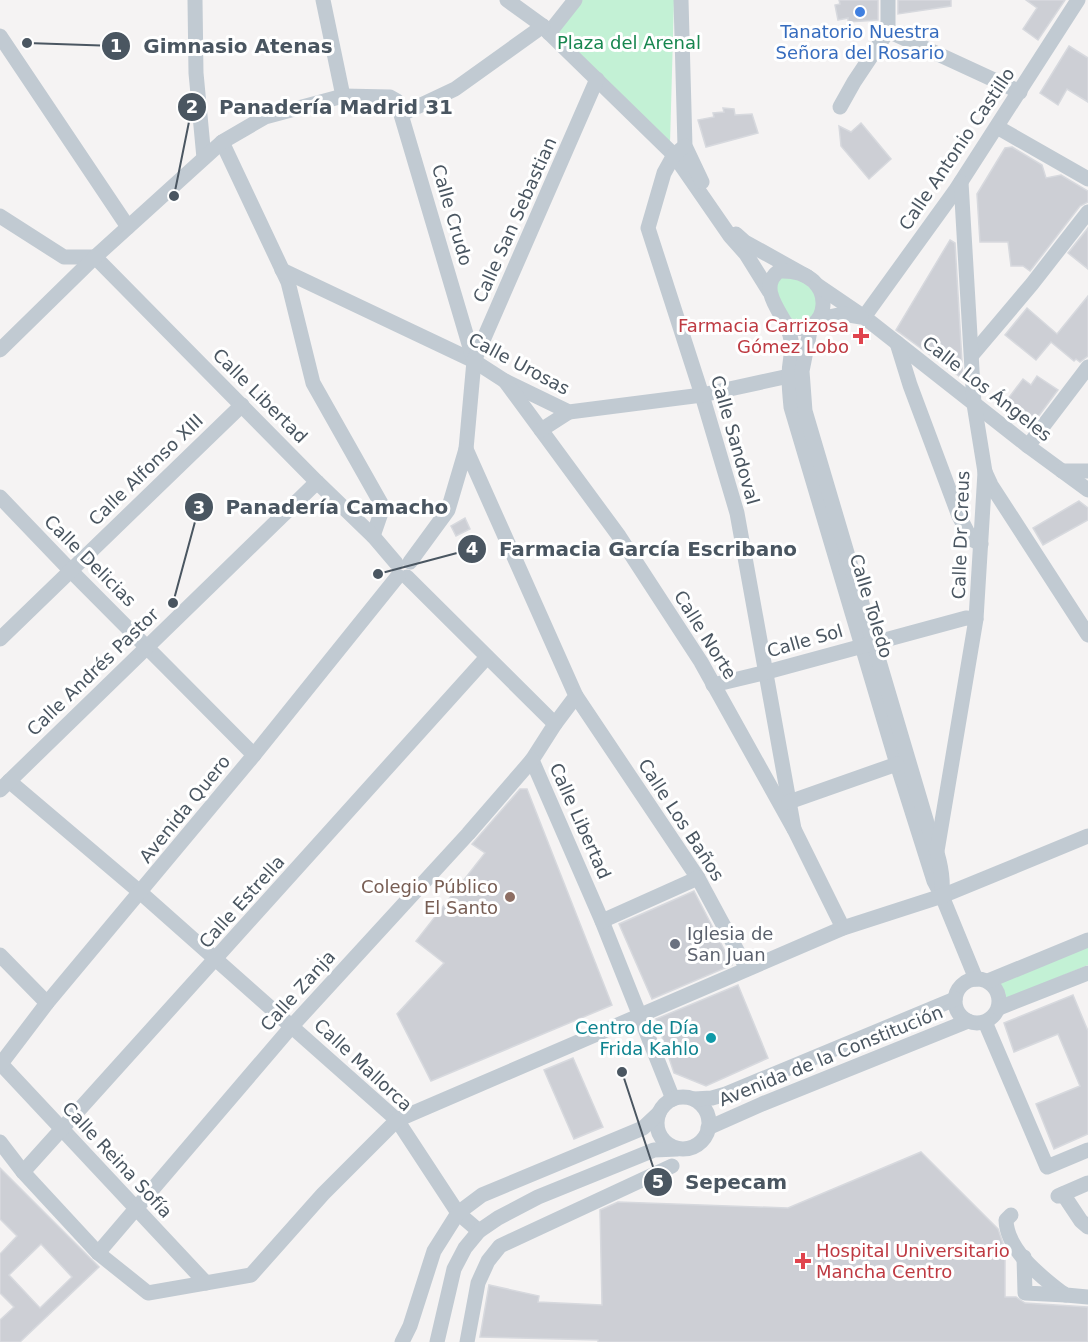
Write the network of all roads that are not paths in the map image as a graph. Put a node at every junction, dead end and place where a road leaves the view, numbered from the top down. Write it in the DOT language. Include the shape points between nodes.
graph roads {
  1 [pos="195,0"];
  2 [pos="323,0"];
  3 [pos="507,0"];
  4 [pos="575,0"];
  5 [pos="681,0"];
  6 [pos="888,0"];
  7 [pos="1078,0"];
  8 [pos="546,30"];
  9 [pos="888,31"];
  10 [pos="0,36"];
  11 [pos="597,79"];
  12 [pos="1020,92"];
  13 [pos="343,96"];
  14 [pos="840,107"];
  15 [pos="402,114"];
  16 [pos="997,127"];
  17 [pos="222,142"];
  18 [pos="680,151"];
  19 [pos="204,158"];
  20 [pos="1088,178"];
  21 [pos="961,182"];
  22 [pos="1088,212"];
  23 [pos="0,216"];
  24 [pos="128,227"];
  25 [pos="95,257"];
  26 [pos="282,270"];
  27 [pos="813,281"];
  28 [pos="769,291"];
  29 [pos="864,317"];
  30 [pos="815,322"];
  31 [pos="786,324"];
  32 [pos="897,343"];
  33 [pos="0,350"];
  34 [pos="972,355"];
  35 [pos="474,361"];
  36 [pos="1088,368"];
  37 [pos="789,376"];
  38 [pos="505,381"];
  39 [pos="702,395"];
  40 [pos="974,404"];
  41 [pos="242,405"];
  42 [pos="569,412"];
  43 [pos="541,430"];
  44 [pos="1028,446"];
  45 [pos="466,449"];
  46 [pos="1062,471"];
  47 [pos="1088,471"];
  48 [pos="985,472"];
  49 [pos="317,482"];
  50 [pos="1088,490"];
  51 [pos="0,497"];
  52 [pos="373,536"];
  53 [pos="981,544"];
  54 [pos="70,570"];
  55 [pos="403,570"];
  56 [pos="976,619"];
  57 [pos="1088,635"];
  58 [pos="0,639"];
  59 [pos="868,644"];
  60 [pos="148,646"];
  61 [pos="487,657"];
  62 [pos="767,672"];
  63 [pos="713,685"];
  64 [pos="576,696"];
  65 [pos="555,724"];
  66 [pos="254,755"];
  67 [pos="532,760"];
  68 [pos="897,764"];
  69 [pos="4,786"];
  70 [pos="789,802"];
  71 [pos="794,829"];
  72 [pos="1088,836"];
  73 [pos="937,851"];
  74 [pos="698,878"];
  75 [pos="141,893"];
  76 [pos="942,896"];
  77 [pos="602,921"];
  78 [pos="843,928"];
  79 [pos="1088,940"];
  80 [pos="0,955"];
  81 [pos="216,960"];
  82 [pos="747,969"];
  83 [pos="1086,979"];
  84 [pos="982,980"];
  85 [pos="955,999"];
  86 [pos="47,1003"];
  87 [pos="999,1008"];
  88 [pos="640,1016"];
  89 [pos="968,1021"];
  90 [pos="985,1022"];
  91 [pos="292,1026"];
  92 [pos="0,1064"];
  93 [pos="673,1099"];
  94 [pos="694,1099"];
  95 [pos="659,1113"];
  96 [pos="397,1120"];
  97 [pos="708,1128"];
  98 [pos="62,1130"];
  99 [pos="0,1142"];
  100 [pos="677,1149"];
  101 [pos="1088,1150"];
  102 [pos="672,1166"];
  103 [pos="23,1172"];
  104 [pos="1088,1183"];
  105 [pos="136,1209"];
  106 [pos="458,1213"];
  107 [pos="1011,1215"];
  108 [pos="1088,1227"];
  109 [pos="479,1231"];
  110 [pos="98,1253"];
  111 [pos="1024,1257"];
  112 [pos="206,1283"];
  113 [pos="1066,1295"];
  114 [pos="1088,1297"];
  115 [pos="402,1342"];
  116 [pos="437,1342"];
  117 [pos="467,1342"];
  1 -- 19 [label="street" via="196,73"];
  2 -- 13 [label="street"];
  3 -- 8 [label="street"];
  4 -- 8 [label="street"];
  5 -- 18 [label="street"];
  6 -- 9 [label="street"];
  7 -- 12 [label="street, Calle Antonio Castillo"];
  8 -- 11 [label="street"];
  8 -- 15 [label="street" via="455,89"];
  9 -- 12 [label="street"];
  9 -- 14 [label="street"];
  10 -- 24 [label="street"];
  11 -- 18 [label="street"];
  11 -- 35 [label="street, Calle San Sebastian"];
  12 -- 16 [label="street, Calle Antonio Castillo"];
  13 -- 15 [label="street" via="390,97 397,101"];
  13 -- 17 [label="street" via="265,117"];
  15 -- 35 [label="street, Calle Crudo"];
  16 -- 20 [label="street"];
  16 -- 21 [label="street, Calle Antonio Castillo"];
  17 -- 19 [label="street"];
  17 -- 26 [label="street"];
  18 -- 27 [label="street, Calle Los Ángeles" via="732,231"];
  18 -- 28 [label="street" via="730,236"];
  18 -- 39 [label="street, Calle Sandoval" via="664,173 648,228"];
  19 -- 24 [label="street"];
  21 -- 29 [label="street, Calle Antonio Castillo"];
  21 -- 34 [label="street, Calle Dr Creus"];
  22 -- 34 [label="street"];
  23 -- 25 [label="street" via="64,257"];
  24 -- 25 [label="street"];
  25 -- 33 [label="street"];
  25 -- 41 [label="street, Calle Libertad"];
  26 -- 35 [label="street, Calle Urosas"];
  26 -- 52 [label="street" via="314,383 383,507"];
  27 -- 28 [label="street" via="779,271 770,281"];
  27 -- 29 [label="street, Calle Los Ángeles"];
  27 -- 30 [label="street" via="824,301"];
  28 -- 31 [label="street"];
  29 -- 30 [label="street" via="843,314"];
  29 -- 32 [label="street, Calle Los Ángeles"];
  30 -- 31 [label="street" via="799,329"];
  30 -- 59 [label="street, Calle Toledo" via="802,371 806,411"];
  31 -- 37 [label="street, Calle Toledo" via="793,349"];
  32 -- 40 [label="street, Calle Los Ángeles"];
  32 -- 53 [label="street" via="959,516 971,539"];
  34 -- 40 [label="street, Calle Dr Creus"];
  35 -- 38 [label="street, Calle Urosas"];
  35 -- 45 [label="street, Calle San Sebastian"];
  36 -- 44 [label="street"];
  37 -- 39 [label="street, Calle Urosas"];
  37 -- 59 [label="street, Calle Toledo" via="791,407"];
  38 -- 42 [label="street, Calle Urosas"];
  38 -- 43 [label="street, Calle Norte"];
  39 -- 42 [label="street, Calle Urosas"];
  39 -- 62 [label="street, Calle Sandoval" via="737,513"];
  40 -- 44 [label="street, Calle Los Ángeles"];
  40 -- 48 [label="street, Calle Dr Creus"];
  41 -- 49 [label="street, Calle Libertad"];
  41 -- 54 [label="street, Calle Alfonso XIII"];
  42 -- 43 [label="street"];
  43 -- 63 [label="street, Calle Norte" via="619,536"];
  44 -- 46 [label="street, Calle Los Ángeles"];
  45 -- 55 [label="street, Avenida Quero" via="448,510"];
  45 -- 64 [label="street, Calle Los Baños"];
  46 -- 47 [label="street"];
  46 -- 50 [label="street, Calle Los Ángeles"];
  48 -- 53 [label="street, Calle Dr Creus"];
  48 -- 57 [label="street"];
  49 -- 52 [label="street, Calle Libertad"];
  49 -- 60 [label="street, Calle Andrés Pastor"];
  51 -- 54 [label="street, Calle Delicias"];
  52 -- 55 [label="street, Calle Libertad"];
  53 -- 56 [label="street, Calle Dr Creus"];
  54 -- 58 [label="street, Calle Alfonso XIII"];
  54 -- 60 [label="street, Calle Delicias"];
  55 -- 61 [label="street, Calle Libertad"];
  55 -- 66 [label="street, Avenida Quero"];
  56 -- 59 [label="street, Calle Sol" via="966,618"];
  56 -- 73 [label="street, Calle Dr Creus"];
  59 -- 62 [label="street, Calle Sol"];
  59 -- 68 [label="street, Calle Toledo"];
  59 -- 73 [label="street, Calle Toledo"];
  60 -- 66 [label="street, Calle Delicias"];
  60 -- 69 [label="street, Calle Andrés Pastor"];
  61 -- 65 [label="street, Calle Libertad"];
  61 -- 81 [label="street, Calle Estrella"];
  62 -- 63 [label="street, Calle Sol"];
  62 -- 70 [label="street, Calle Sandoval"];
  63 -- 71 [label="street, Calle Norte"];
  64 -- 65 [label="street"];
  64 -- 74 [label="street, Calle Los Baños"];
  65 -- 67 [label="street, Calle Libertad"];
  66 -- 75 [label="street, Avenida Quero"];
  67 -- 77 [label="street, Calle Libertad"];
  67 -- 91 [label="street, Calle Zanja"];
  68 -- 70 [label="street"];
  68 -- 76 [label="street, Calle Toledo"];
  69 -- 75 [label="street, Calle Mallorca"];
  70 -- 71 [label="street, Calle Sandoval"];
  71 -- 78 [label="street, Calle Norte"];
  72 -- 76 [label="street"];
  73 -- 76 [label="street, Calle Toledo" via="944,878"];
  74 -- 77 [label="street"];
  74 -- 82 [label="street, Calle Los Baños"];
  75 -- 81 [label="street, Calle Mallorca"];
  75 -- 86 [label="street, Avenida Quero"];
  76 -- 78 [label="street"];
  76 -- 84 [label="street, Calle Toledo"];
  77 -- 88 [label="street, Calle Libertad"];
  78 -- 82 [label="street"];
  79 -- 84 [label="street"];
  80 -- 86 [label="street"];
  81 -- 91 [label="street, Calle Mallorca"];
  81 -- 98 [label="street, Calle Estrella"];
  82 -- 88 [label="street"];
  83 -- 87 [label="street"];
  84 -- 85 [label="street" via="966,981"];
  84 -- 87 [label="street" via="997,990"];
  85 -- 89 [label="street" via="958,1012"];
  85 -- 94 [label="street, Avenida de la Constitución" via="726,1094"];
  86 -- 92 [label="street, Avenida Quero"];
  87 -- 90 [label="street"];
  88 -- 93 [label="street, Calle Libertad"];
  88 -- 96 [label="street"];
  89 -- 90 [label="street"];
  89 -- 97 [label="street, Avenida de la Constitución"];
  90 -- 101 [label="street" via="1047,1167"];
  91 -- 96 [label="street, Calle Mallorca"];
  91 -- 105 [label="street, Calle Zanja"];
  92 -- 98 [label="street, Calle Reina Sofía"];
  93 -- 94 [label="street"];
  93 -- 95 [label="street"];
  94 -- 97 [label="street" via="708,1114"];
  95 -- 100 [label="street" via="659,1135"];
  95 -- 106 [label="street" via="643,1128 482,1196"];
  96 -- 106 [label="street, Calle Mallorca"];
  96 -- 112 [label="street" via="251,1275"];
  97 -- 100 [label="street" via="700,1143"];
  98 -- 103 [label="street, Calle Estrella"];
  98 -- 105 [label="street, Calle Reina Sofía"];
  99 -- 103 [label="street"];
  100 -- 109 [label="street" via="654,1150 538,1197"];
  102 -- 117 [label="street" via="500,1246 478,1283"];
  103 -- 110 [label="street"];
  104 -- 108 [label="street" via="1061,1195"];
  105 -- 110 [label="street, Calle Zanja"];
  105 -- 112 [label="street, Calle Reina Sofía"];
  106 -- 109 [label="street, Calle Mallorca"];
  106 -- 115 [label="street" via="434,1251"];
  107 -- 111 [label="street" via="1006,1227"];
  109 -- 116 [label="street" via="454,1269"];
  110 -- 112 [label="street" via="148,1293"];
  111 -- 113 [label="street" via="1046,1281"];
  111 -- 113 [label="street" via="1025,1293"];
  113 -- 114 [label="street"];
}
